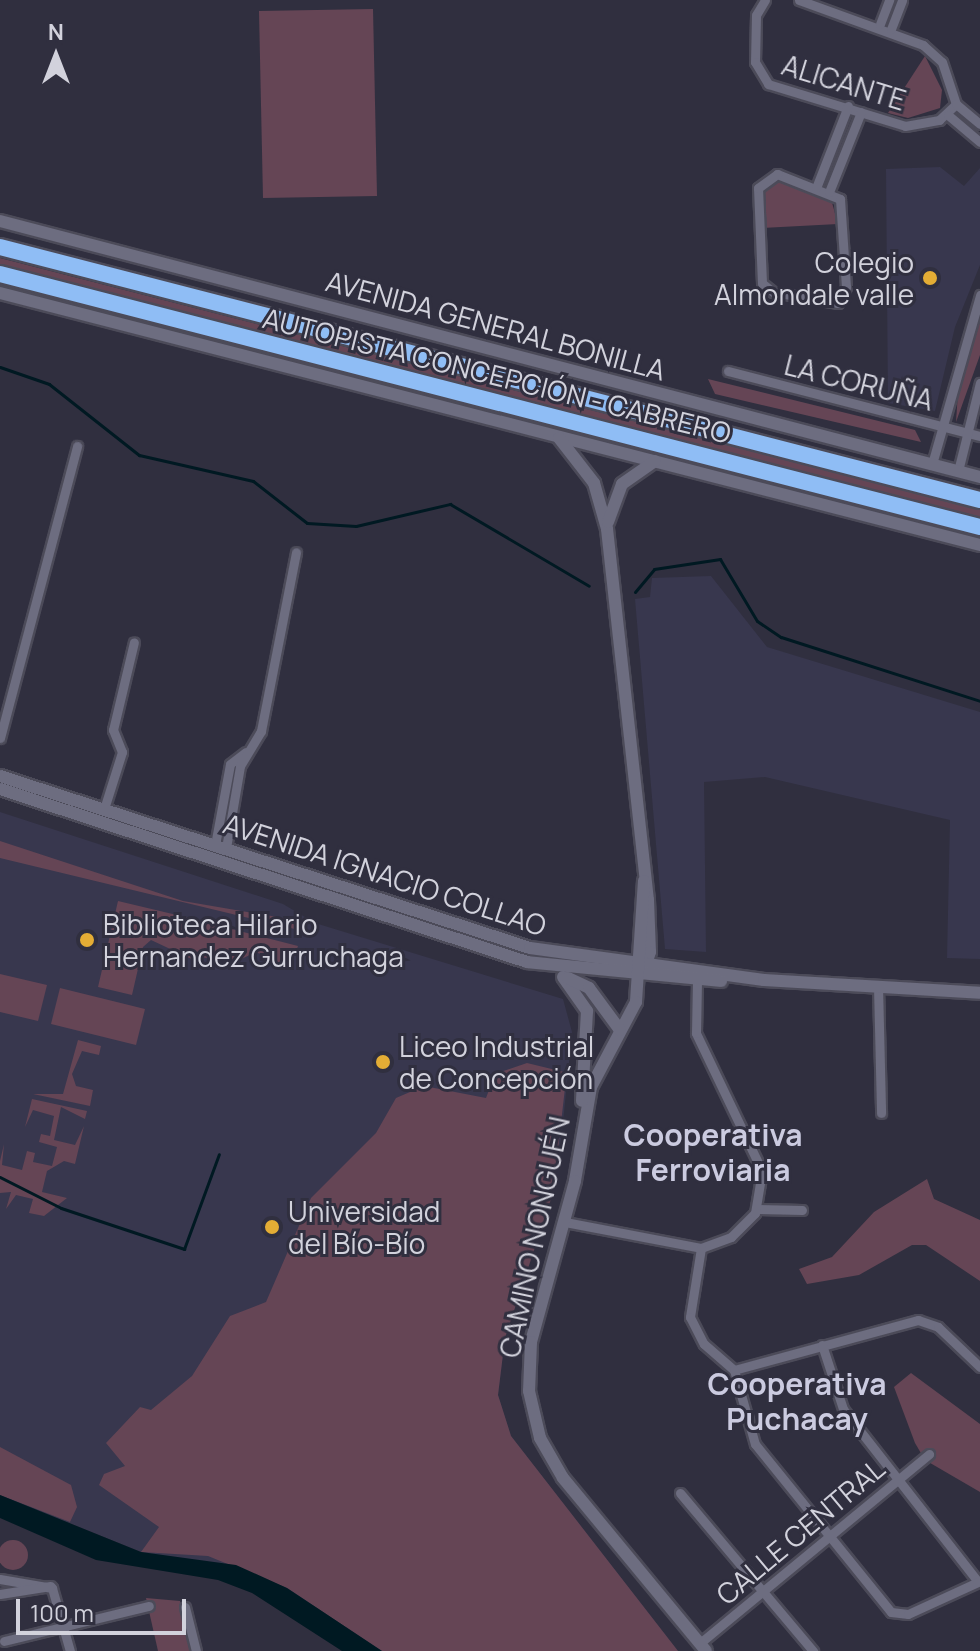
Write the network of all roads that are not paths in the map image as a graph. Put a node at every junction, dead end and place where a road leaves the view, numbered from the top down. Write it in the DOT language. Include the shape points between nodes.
graph roads {
  1 [pos="765,0"];
  2 [pos="799,0"];
  3 [pos="889,0"];
  4 [pos="902,0"];
  5 [pos="880,24"];
  6 [pos="891,29"];
  7 [pos="956,104"];
  8 [pos="848,106"];
  9 [pos="861,112"];
  10 [pos="948,115"];
  11 [pos="980,124"];
  12 [pos="980,142"];
  13 [pos="816,188"];
  14 [pos="829,192"];
  15 [pos="0,221"];
  16 [pos="0,247"];
  17 [pos="0,274"];
  18 [pos="0,293"];
  19 [pos="980,295"];
  20 [pos="728,371"];
  21 [pos="980,383"];
  22 [pos="942,426"];
  23 [pos="968,432"];
  24 [pos="557,435"];
  25 [pos="980,436"];
  26 [pos="77,446"];
  27 [pos="655,461"];
  28 [pos="932,464"];
  29 [pos="958,471"];
  30 [pos="980,477"];
  31 [pos="980,500"];
  32 [pos="980,527"];
  33 [pos="607,529"];
  34 [pos="980,545"];
  35 [pos="296,552"];
  36 [pos="134,642"];
  37 [pos="0,738"];
  38 [pos="0,776"];
  39 [pos="0,789"];
  40 [pos="104,809"];
  41 [pos="221,846"];
  42 [pos="527,962"];
  43 [pos="641,971"];
  44 [pos="563,977"];
  45 [pos="764,980"];
  46 [pos="697,981"];
  47 [pos="878,986"];
  48 [pos="980,993"];
  49 [pos="620,1030"];
  50 [pos="881,1113"];
  51 [pos="584,1120"];
  52 [pos="758,1209"];
  53 [pos="802,1210"];
  54 [pos="565,1222"];
  55 [pos="701,1248"];
  56 [pos="822,1345"];
  57 [pos="980,1367"];
  58 [pos="734,1370"];
  59 [pos="929,1454"];
  60 [pos="898,1478"];
  61 [pos="680,1493"];
  62 [pos="829,1535"];
  63 [pos="0,1579"];
  64 [pos="979,1581"];
  65 [pos="50,1586"];
  66 [pos="762,1591"];
  67 [pos="0,1594"];
  68 [pos="149,1606"];
  69 [pos="185,1607"];
  70 [pos="64,1626"];
  71 [pos="4,1641"];
  72 [pos="703,1647"];
  73 [pos="70,1651"];
  74 [pos="196,1651"];
  75 [pos="813,1651"];
  1 -- 8 [label="street, ALICANTE" via="756,15 759,77"];
  2 -- 5 [label="street, ALICANTE"];
  3 -- 5 [label="street"];
  4 -- 6 [label="street"];
  5 -- 6 [label="street, ALICANTE"];
  6 -- 7 [label="street, ALICANTE" via="936,55"];
  7 -- 10 [label="street"];
  7 -- 11 [label="street, ALICANTE"];
  8 -- 9 [label="street, ALICANTE"];
  8 -- 13 [label="street"];
  9 -- 10 [label="street, ALICANTE" via="905,126"];
  9 -- 14 [label="street"];
  10 -- 12 [label="street"];
  13 -- 14 [label="street"];
  13 -- 14 [label="street" via="777,174 760,183 760,276 769,291 830,306 844,296 842,203"];
  15 -- 28 [label="main road, AVENIDA GENERAL BONILLA"];
  16 -- 31 [label="highway, AUTOPISTA CONCEPCIÓN - CABRERO"];
  17 -- 32 [label="highway, AUTOPISTA CONCEPCIÓN - CABRERO"];
  18 -- 24 [label="main road"];
  19 -- 22 [label="street"];
  20 -- 22 [label="street, LA CORUÑA"];
  21 -- 23 [label="street"];
  22 -- 23 [label="street, LA CORUÑA"];
  22 -- 28 [label="street"];
  23 -- 25 [label="street, LA CORUÑA"];
  23 -- 29 [label="street"];
  24 -- 27 [label="main road"];
  24 -- 33 [label="main road, CAMINO NONGUÉN" via="594,483"];
  26 -- 37 [label="street"];
  27 -- 33 [label="main road, CAMINO NONGUÉN" via="622,484"];
  27 -- 34 [label="main road"];
  28 -- 29 [label="main road, AVENIDA GENERAL BONILLA"];
  29 -- 30 [label="main road, AVENIDA GENERAL BONILLA"];
  33 -- 43 [label="main road, CAMINO NONGUÉN" via="644,881"];
  35 -- 41 [label="street" via="261,731 248,750"];
  36 -- 40 [label="street" via="113,730 122,752"];
  38 -- 40 [label="main road, AVENIDA IGNACIO COLLAO"];
  39 -- 42 [label="main road, AVENIDA IGNACIO COLLAO"];
  40 -- 41 [label="main road, AVENIDA IGNACIO COLLAO"];
  41 -- 43 [label="main road, AVENIDA IGNACIO COLLAO" via="530,948"];
  42 -- 43 [label="main road, AVENIDA IGNACIO COLLAO"];
  42 -- 44 [label="main road"];
  43 -- 45 [label="main road, AVENIDA IGNACIO COLLAO"];
  43 -- 46 [label="main road, AVENIDA IGNACIO COLLAO"];
  43 -- 49 [label="main road, CAMINO NONGUÉN"];
  44 -- 49 [label="main road" via="589,988"];
  44 -- 51 [label="main road" via="587,1011"];
  45 -- 46 [label="main road, AVENIDA IGNACIO COLLAO"];
  45 -- 47 [label="main road, AVENIDA IGNACIO COLLAO"];
  46 -- 52 [label="street" via="696,1033 760,1164"];
  47 -- 48 [label="main road, AVENIDA IGNACIO COLLAO"];
  47 -- 50 [label="street"];
  49 -- 51 [label="main road, CAMINO NONGUÉN" via="594,1077"];
  51 -- 54 [label="main road, CAMINO NONGUÉN"];
  52 -- 53 [label="street"];
  52 -- 55 [label="street" via="731,1237"];
  54 -- 55 [label="street"];
  54 -- 72 [label="main road, CAMINO NONGUÉN" via="531,1342 536,1427 575,1495"];
  55 -- 58 [label="street" via="690,1317 704,1344"];
  56 -- 57 [label="street" via="918,1320 938,1327"];
  56 -- 58 [label="street"];
  56 -- 60 [label="street" via="843,1409"];
  58 -- 62 [label="street" via="751,1437"];
  59 -- 60 [label="street, CALLE CENTRAL"];
  60 -- 62 [label="street, CALLE CENTRAL"];
  60 -- 64 [label="street"];
  61 -- 66 [label="street"];
  62 -- 64 [label="street" via="897,1616"];
  62 -- 66 [label="street, CALLE CENTRAL"];
  63 -- 65 [label="street"];
  65 -- 67 [label="street"];
  65 -- 70 [label="street"];
  66 -- 72 [label="street, CALLE CENTRAL"];
  66 -- 75 [label="street"];
  68 -- 70 [label="street"];
  69 -- 74 [label="street"];
  70 -- 71 [label="street"];
  70 -- 73 [label="street"];
}
